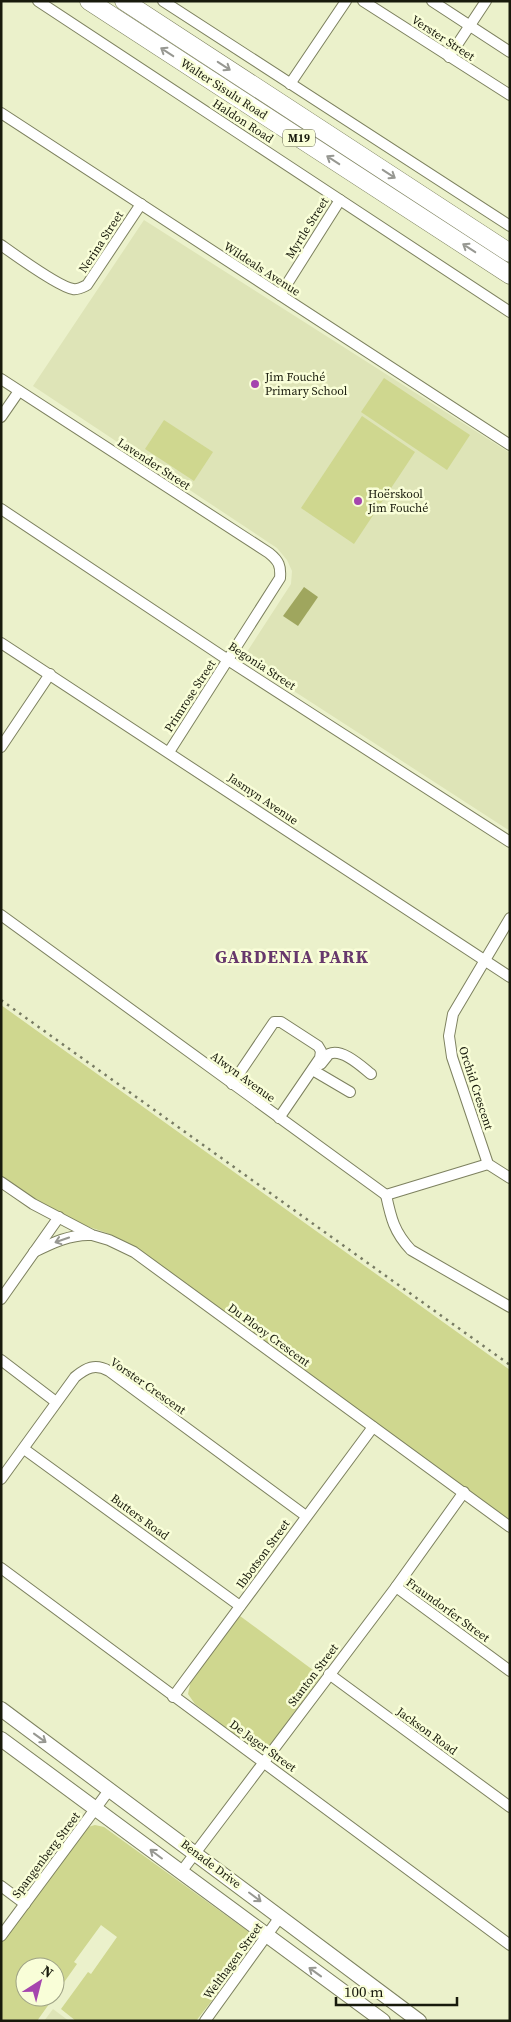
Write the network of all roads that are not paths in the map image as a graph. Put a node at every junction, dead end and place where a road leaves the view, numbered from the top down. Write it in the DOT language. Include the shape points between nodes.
graph roads {
  1 [pos="38,1"];
  2 [pos="89,1"];
  3 [pos="124,1"];
  4 [pos="163,1"];
  5 [pos="346,1"];
  6 [pos="363,1"];
  7 [pos="432,1"];
  8 [pos="486,1"];
  9 [pos="469,26"];
  10 [pos="510,52"];
  11 [pos="450,56"];
  12 [pos="290,84"];
  13 [pos="510,95"];
  14 [pos="1,113"];
  15 [pos="340,200"];
  16 [pos="141,204"];
  17 [pos="510,226"];
  18 [pos="1,245"];
  19 [pos="510,253"];
  20 [pos="510,275"];
  21 [pos="280,295"];
  22 [pos="510,312"];
  23 [pos="1,379"];
  24 [pos="19,391"];
  25 [pos="1,417"];
  26 [pos="510,445"];
  27 [pos="1,509"];
  28 [pos="280,578"];
  29 [pos="1,642"];
  30 [pos="228,660"];
  31 [pos="50,674"];
  32 [pos="1,747"];
  33 [pos="169,752"];
  34 [pos="510,842"];
  35 [pos="1,915"];
  36 [pos="510,918"];
  37 [pos="485,961"];
  38 [pos="510,977"];
  39 [pos="316,1072"];
  40 [pos="371,1074"];
  41 [pos="232,1084"];
  42 [pos="350,1092"];
  43 [pos="281,1119"];
  44 [pos="488,1164"];
  45 [pos="510,1178"];
  46 [pos="1,1182"];
  47 [pos="386,1195"];
  48 [pos="59,1218"];
  49 [pos="92,1235"];
  50 [pos="33,1253"];
  51 [pos="1,1299"];
  52 [pos="510,1307"];
  53 [pos="1,1360"];
  54 [pos="56,1402"];
  55 [pos="373,1427"];
  56 [pos="24,1449"];
  57 [pos="1,1479"];
  58 [pos="464,1492"];
  59 [pos="306,1516"];
  60 [pos="510,1527"];
  61 [pos="1,1568"];
  62 [pos="396,1587"];
  63 [pos="240,1606"];
  64 [pos="510,1671"];
  65 [pos="329,1674"];
  66 [pos="173,1697"];
  67 [pos="1,1709"];
  68 [pos="1,1740"];
  69 [pos="265,1762"];
  70 [pos="110,1789"];
  71 [pos="510,1807"];
  72 [pos="96,1809"];
  73 [pos="196,1853"];
  74 [pos="181,1872"];
  75 [pos="1,1886"];
  76 [pos="25,1904"];
  77 [pos="280,1916"];
  78 [pos="1,1936"];
  79 [pos="266,1937"];
  80 [pos="510,1944"];
  81 [pos="205,2021"];
  82 [pos="383,2021"];
  83 [pos="419,2021"];
  1 -- 15 [label="street, Haldon Road"];
  20 -- 2 [label="highway, Walter Sisulu Road / M19, one-way"];
  3 -- 19 [label="highway, Walter Sisulu Road / M19, one-way"];
  4 -- 12 [label="street"];
  5 -- 12 [label="street"];
  6 -- 11 [label="street, Verster Street"];
  7 -- 9 [label="street"];
  8 -- 9 [label="street"];
  9 -- 10 [label="street"];
  9 -- 11 [label="street"];
  11 -- 13 [label="street, Verster Street"];
  12 -- 17 [label="street"];
  14 -- 16 [label="street, Wildeals Avenue"];
  15 -- 21 [label="street, Myrtle Street"];
  15 -- 22 [label="street, Haldon Road"];
  16 -- 18 [label="street, Nerina Street" via="88,284 78,289 59,283"];
  16 -- 21 [label="street, Wildeals Avenue"];
  21 -- 26 [label="street, Wildeals Avenue"];
  23 -- 24 [label="street, Lavender Street"];
  24 -- 25 [label="street"];
  24 -- 28 [label="street, Lavender Street" via="269,553 279,564"];
  27 -- 30 [label="street, Begonia Street"];
  28 -- 30 [label="street, Primrose Street"];
  29 -- 31 [label="street, Jasmyn Avenue"];
  30 -- 33 [label="street, Primrose Street"];
  30 -- 34 [label="street, Begonia Street"];
  31 -- 32 [label="street"];
  31 -- 33 [label="street, Jasmyn Avenue"];
  33 -- 37 [label="street, Jasmyn Avenue"];
  35 -- 41 [label="street, Alwyn Avenue"];
  36 -- 37 [label="street, Orchid Crescent"];
  37 -- 38 [label="street, Jasmyn Avenue"];
  37 -- 44 [label="street, Orchid Crescent" via="453,1014 449,1036 452,1058"];
  39 -- 40 [label="street" via="332,1052"];
  39 -- 42 [label="street"];
  39 -- 43 [label="street"];
  41 -- 43 [label="street, Alwyn Avenue"];
  41 -- 43 [label="street" via="274,1022 281,1022 318,1046 322,1051 320,1058"];
  43 -- 47 [label="street, Alwyn Avenue"];
  44 -- 45 [label="street"];
  44 -- 47 [label="street"];
  46 -- 48 [label="street, Du Plooy Crescent"];
  47 -- 52 [label="street" via="392,1222 411,1250"];
  48 -- 49 [label="street, Du Plooy Crescent"];
  48 -- 50 [label="street"];
  49 -- 50 [label="street, one-way" via="62,1239"];
  49 -- 55 [label="street, Du Plooy Crescent" via="134,1252"];
  50 -- 51 [label="street"];
  53 -- 54 [label="street"];
  54 -- 56 [label="street, Vorster Crescent"];
  54 -- 59 [label="street, Vorster Crescent" via="81,1372 103,1367"];
  55 -- 58 [label="street, Du Plooy Crescent"];
  55 -- 59 [label="street, Ibbotson Street"];
  56 -- 57 [label="street, Vorster Crescent"];
  56 -- 63 [label="street, Butters Road"];
  58 -- 60 [label="street, Du Plooy Crescent"];
  58 -- 62 [label="street, Stanton Street"];
  59 -- 63 [label="street, Ibbotson Street"];
  61 -- 66 [label="street, De Jager Street"];
  62 -- 64 [label="street, Fraundorfer Street"];
  62 -- 65 [label="street, Stanton Street"];
  63 -- 66 [label="street, Ibbotson Street"];
  65 -- 69 [label="street, Stanton Street"];
  65 -- 71 [label="street, Jackson Road"];
  66 -- 69 [label="street, De Jager Street"];
  67 -- 70 [label="street, Benade Drive, one-way"];
  68 -- 72 [label="street, Benade Drive"];
  69 -- 73 [label="street, Stanton Street"];
  69 -- 80 [label="street, De Jager Street"];
  70 -- 72 [label="street, Spangenberg Street"];
  70 -- 73 [label="street, Benade Drive"];
  74 -- 72 [label="street, Benade Drive, one-way"];
  72 -- 76 [label="street, Spangenberg Street"];
  73 -- 74 [label="street, Stanton Street"];
  73 -- 77 [label="street, Benade Drive, one-way"];
  74 -- 79 [label="street, Benade Drive"];
  75 -- 76 [label="street"];
  76 -- 78 [label="street, Spangenberg Street"];
  77 -- 79 [label="street, Welthagen Street"];
  77 -- 83 [label="street, Benade Drive"];
  79 -- 81 [label="street, Welthagen Street"];
  82 -- 79 [label="street, Benade Drive, one-way"];
}
